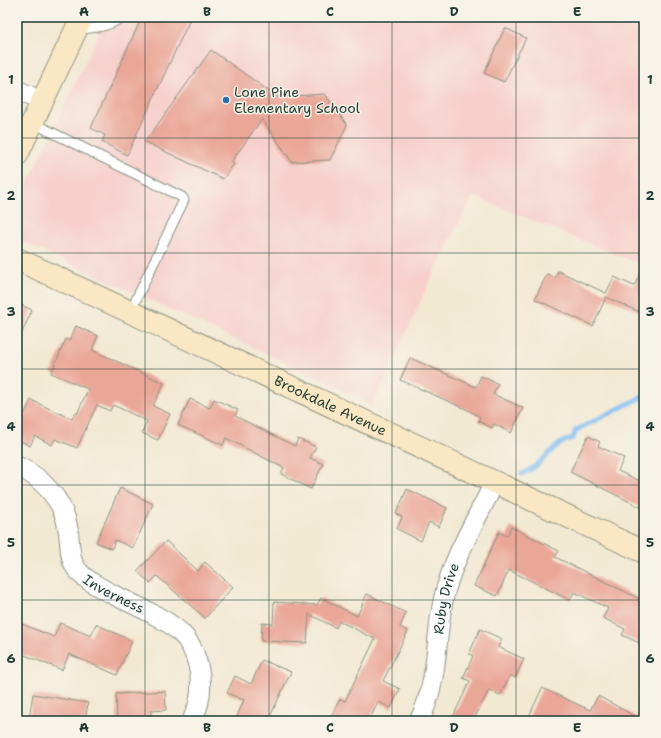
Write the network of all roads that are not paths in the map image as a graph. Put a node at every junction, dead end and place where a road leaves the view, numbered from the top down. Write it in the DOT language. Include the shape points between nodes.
graph roads {
  1 [pos="122,17"];
  2 [pos="79,23"];
  3 [pos="17,90"];
  4 [pos="43,102"];
  5 [pos="32,123"];
  6 [pos="17,155"];
  7 [pos="17,259"];
  8 [pos="130,312"];
  9 [pos="17,466"];
  10 [pos="494,483"];
  11 [pos="644,552"];
  12 [pos="192,721"];
  13 [pos="419,721"];
  1 -- 2 [label="lane" via="100,27"];
  2 -- 4 [label="street"];
  3 -- 4 [label="street"];
  4 -- 5 [label="street"];
  5 -- 6 [label="street"];
  5 -- 8 [label="lane" via="184,200"];
  7 -- 8 [label="street, Brookdale Avenue"];
  8 -- 10 [label="street, Brookdale Avenue"];
  9 -- 12 [label="street, Inverness" via="38,478 63,507 74,564 84,576 100,588 160,619 181,633 200,668 200,701"];
  10 -- 11 [label="street, Brookdale Avenue"];
  10 -- 13 [label="street, Ruby Drive" via="448,582 440,616 433,686"];
}
